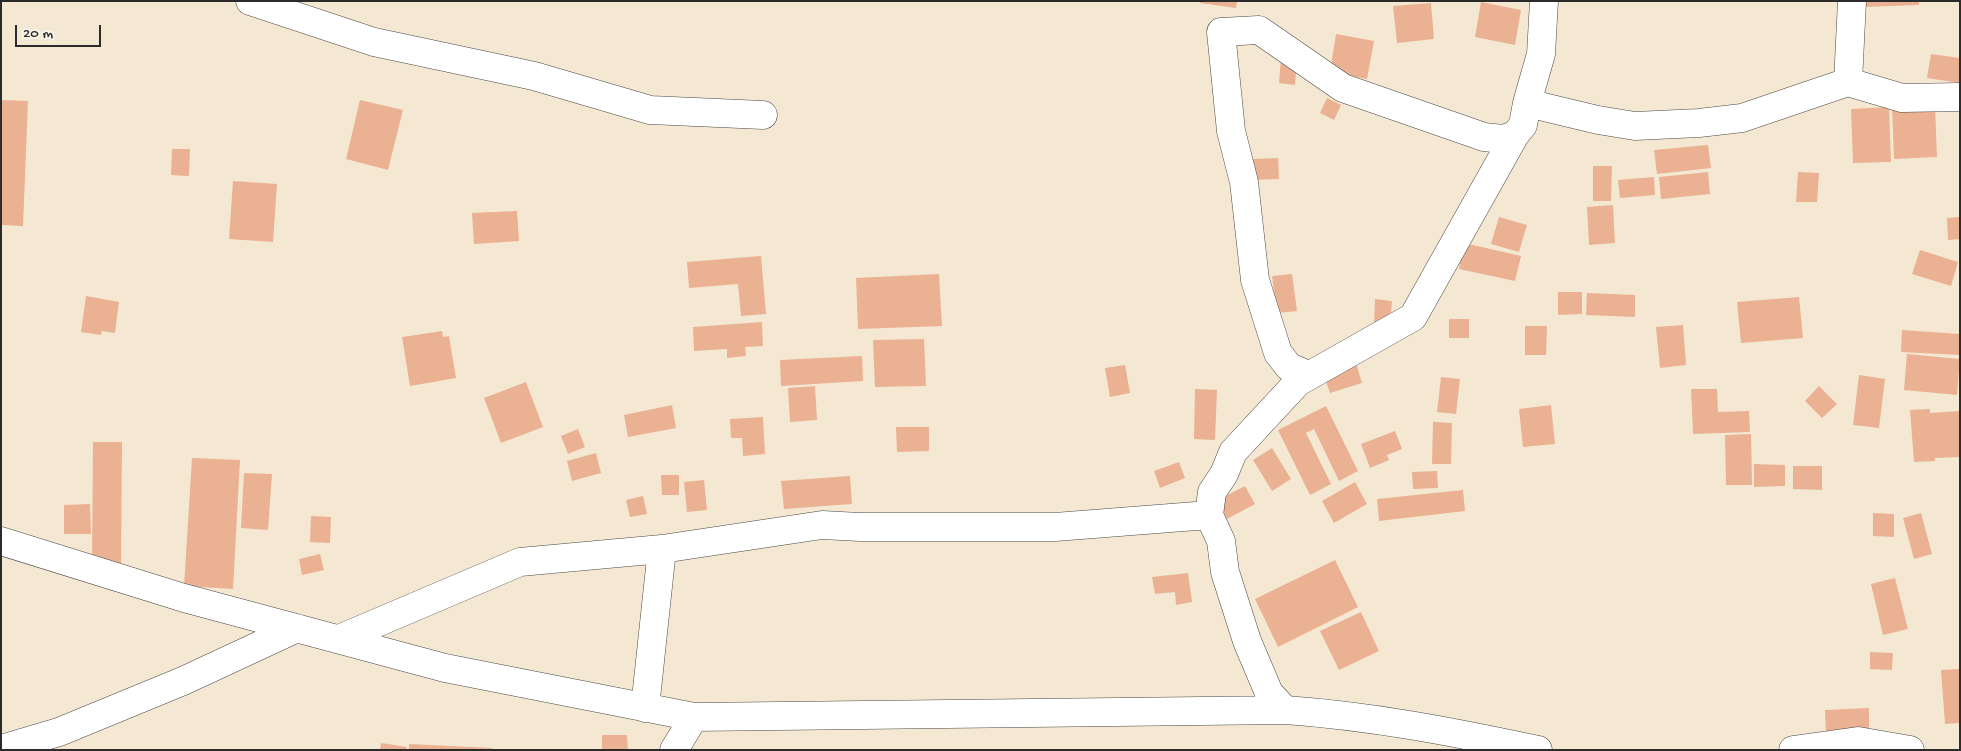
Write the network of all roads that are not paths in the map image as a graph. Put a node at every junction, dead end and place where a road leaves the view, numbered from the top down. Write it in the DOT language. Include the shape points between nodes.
graph roads {
  1 [pos="250,1"];
  2 [pos="1544,1"];
  3 [pos="1852,1"];
  4 [pos="1848,82"];
  5 [pos="1960,97"];
  6 [pos="1527,102"];
  7 [pos="763,115"];
  8 [pos="1515,135"];
  9 [pos="1298,382"];
  10 [pos="1209,515"];
  11 [pos="1,541"];
  12 [pos="662,549"];
  13 [pos="297,628"];
  14 [pos="339,639"];
  15 [pos="645,708"];
  16 [pos="1285,710"];
  17 [pos="694,717"];
  18 [pos="1,749"];
  19 [pos="674,750"];
  20 [pos="1538,750"];
  21 [pos="1793,750"];
  22 [pos="1910,750"];
  1 -- 7 [label="street" via="374,42 534,76 650,110"];
  2 -- 6 [label="street" via="1541,54"];
  3 -- 4 [label="street"];
  4 -- 5 [label="street" via="1902,98"];
  4 -- 6 [label="street" via="1742,118 1699,123 1635,126"];
  6 -- 8 [label="street" via="1523,125"];
  8 -- 9 [label="street" via="1413,317"];
  8 -- 9 [label="street" via="1503,139 1484,137 1344,88 1259,30 1221,32 1230,131 1244,182 1255,280 1278,353 1289,367 1301,372"];
  9 -- 10 [label="street" via="1234,452 1212,492"];
  10 -- 12 [label="street" via="1055,527 822,525"];
  10 -- 16 [label="street" via="1221,541 1225,572 1247,641 1269,692"];
  11 -- 13 [label="street" via="184,598"];
  12 -- 14 [label="street" via="520,562"];
  12 -- 15 [label="street"];
  13 -- 14 [label="street"];
  13 -- 18 [label="street" via="183,681 59,732"];
  14 -- 15 [label="street" via="445,668"];
  15 -- 17 [label="street"];
  16 -- 17 [label="street"];
  16 -- 20 [label="street" via="1332,713 1435,728"];
  17 -- 19 [label="street"];
  21 -- 22 [label="street" via="1858,741"];
}
